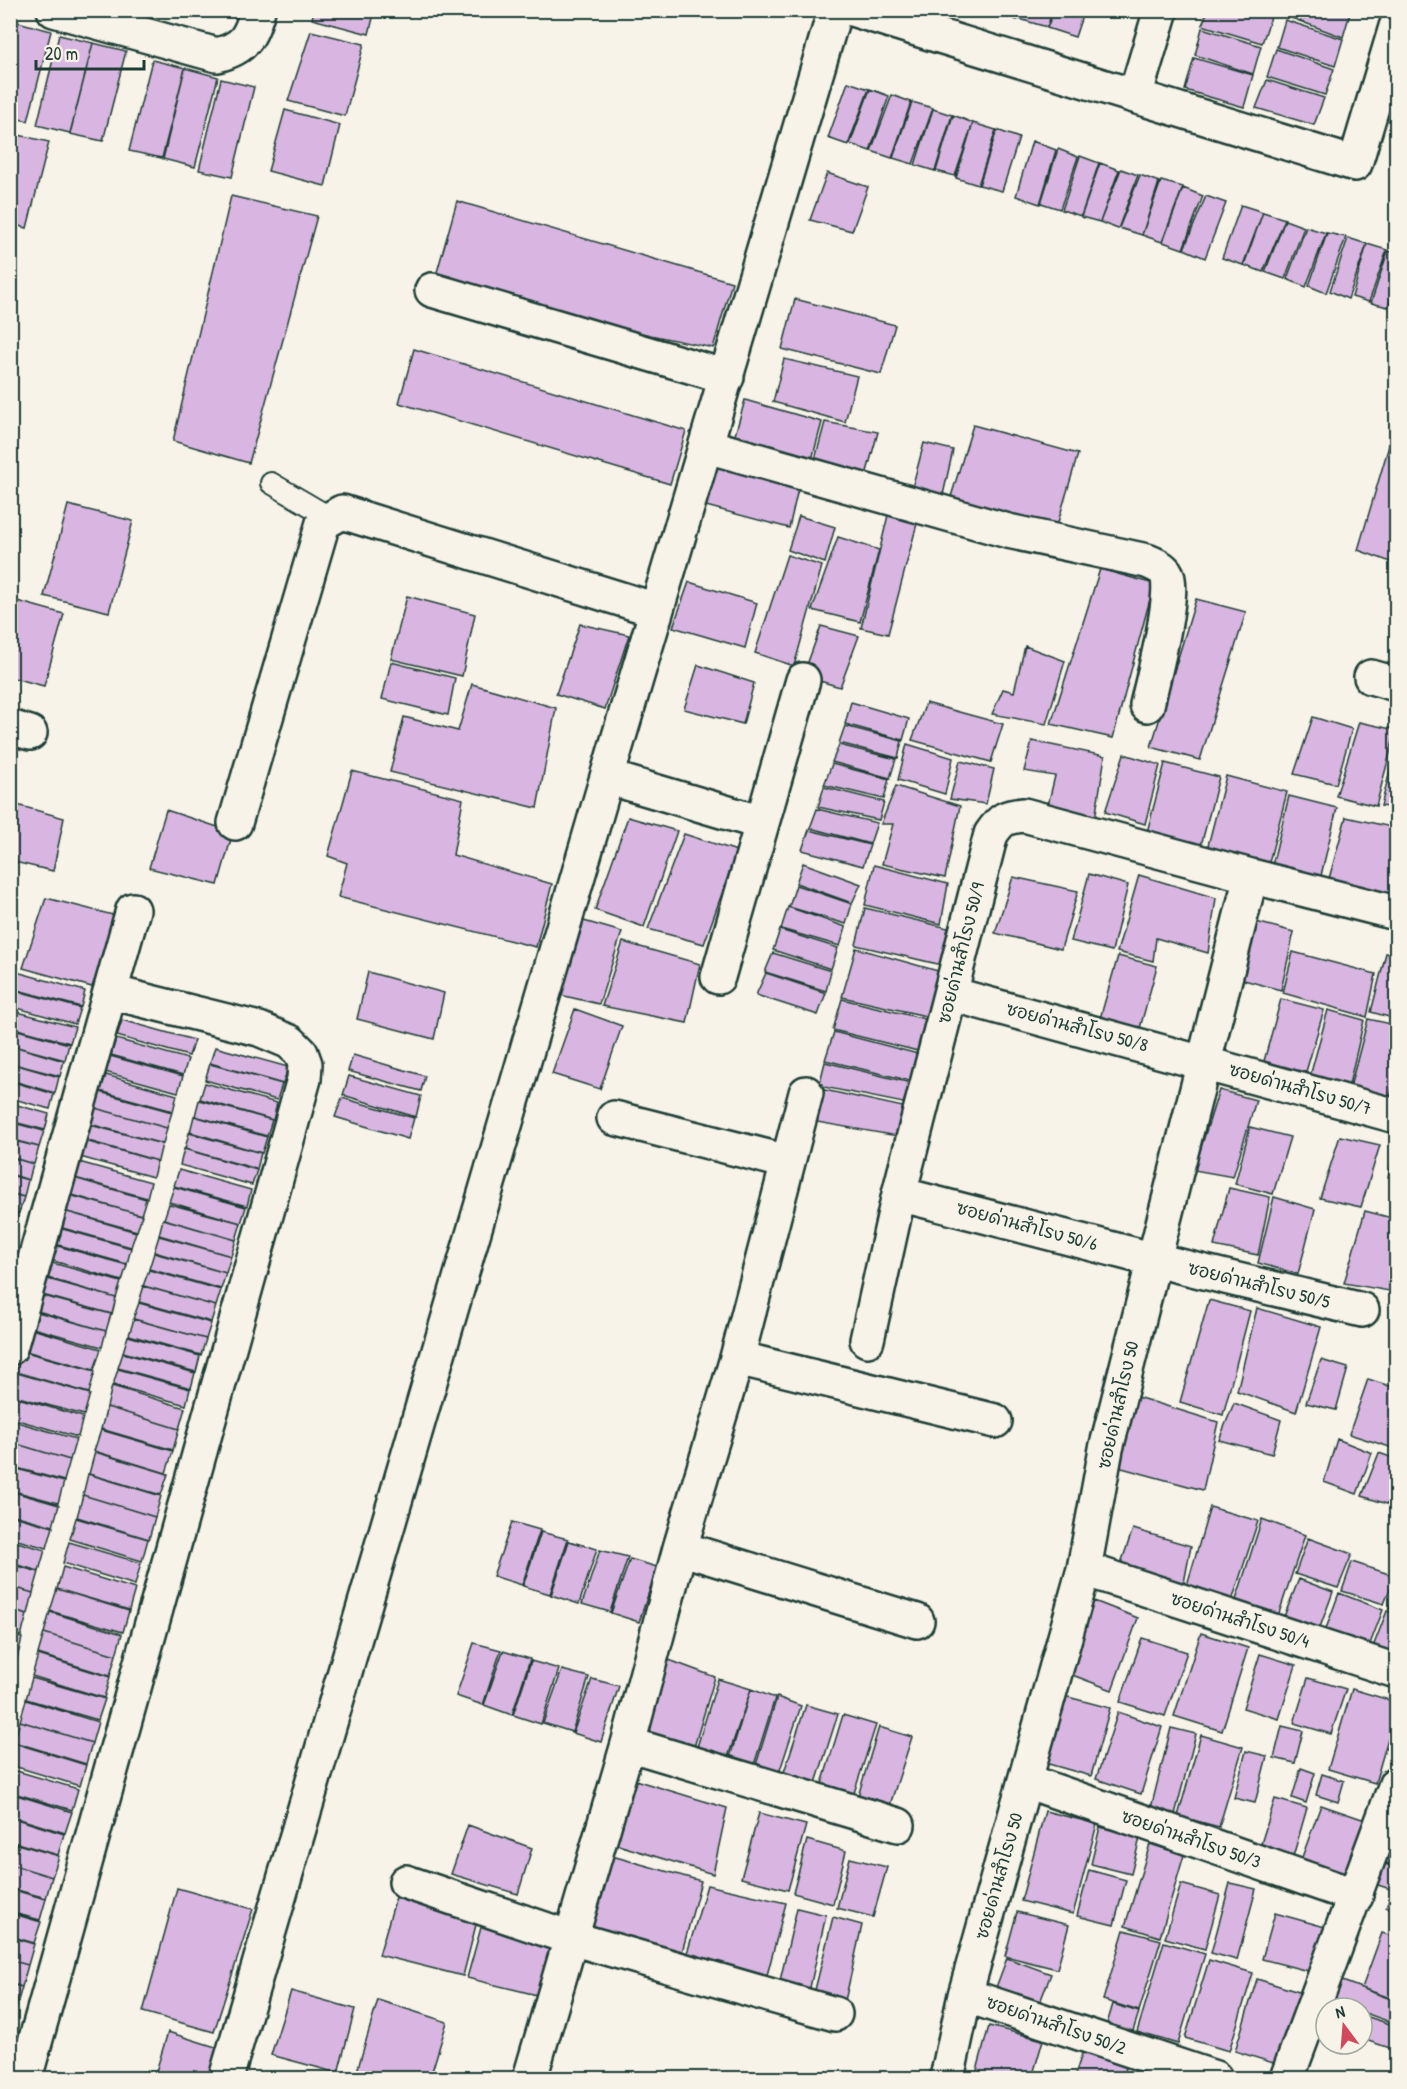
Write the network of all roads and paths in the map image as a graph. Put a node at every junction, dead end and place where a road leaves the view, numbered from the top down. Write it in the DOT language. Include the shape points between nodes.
graph roads {
  1 [pos="54,10"];
  2 [pos="258,10"];
  3 [pos="835,10"];
  4 [pos="855,10"];
  5 [pos="1161,10"];
  6 [pos="1396,27"];
  7 [pos="1135,96"];
  8 [pos="432,290"];
  9 [pos="727,377"];
  10 [pos="706,446"];
  11 [pos="271,483"];
  12 [pos="331,518"];
  13 [pos="656,610"];
  14 [pos="803,680"];
  15 [pos="1147,705"];
  16 [pos="606,777"];
  17 [pos="235,823"];
  18 [pos="762,823"];
  19 [pos="1251,876"];
  20 [pos="133,910"];
  21 [pos="1396,913"];
  22 [pos="718,978"];
  23 [pos="110,992"];
  24 [pos="951,994"];
  25 [pos="1203,1062"];
  26 [pos="806,1093"];
  27 [pos="1396,1116"];
  28 [pos="614,1118"];
  29 [pos="788,1162"];
  30 [pos="899,1194"];
  31 [pos="1155,1260"];
  32 [pos="1362,1310"];
  33 [pos="867,1340"];
  34 [pos="10,1348"];
  35 [pos="737,1358"];
  36 [pos="996,1421"];
  37 [pos="680,1548"];
  38 [pos="1084,1569"];
  39 [pos="917,1622"];
  40 [pos="1396,1671"];
  41 [pos="628,1744"];
  42 [pos="1026,1781"];
  43 [pos="1396,1784"];
  44 [pos="898,1825"];
  45 [pos="406,1881"];
  46 [pos="1356,1896"];
  47 [pos="571,1938"];
  48 [pos="965,1995"];
  49 [pos="835,2014"];
  50 [pos="25,2079"];
  51 [pos="226,2079"];
  52 [pos="530,2079"];
  53 [pos="947,2079"];
  54 [pos="1215,2079"];
  55 [pos="1287,2079"];
  1 -- 2 [label="street" via="217,55 232,52 244,43"];
  3 -- 9 [label="street"];
  4 -- 7 [label="street"];
  5 -- 7 [label="street"];
  6 -- 7 [label="street" via="1355,164"];
  8 -- 9 [label="street"];
  9 -- 10 [label="street"];
  10 -- 13 [label="street"];
  10 -- 15 [label="street" via="1008,531 1158,566 1167,574 1170,585"];
  11 -- 12 [label="lane"];
  12 -- 13 [label="street" via="342,512"];
  12 -- 17 [label="street" via="323,523"];
  13 -- 16 [label="street"];
  14 -- 18 [label="street"];
  16 -- 18 [label="street"];
  16 -- 51 [label="street"];
  18 -- 22 [label="street"];
  19 -- 21 [label="street"];
  19 -- 24 [label="street, ซอยด่านสำโรง 50/9" via="1024,815 1000,820 991,834"];
  19 -- 25 [label="street, ซอยด่านสำโรง 50"];
  20 -- 23 [label="street"];
  23 -- 34 [label="street"];
  23 -- 50 [label="street" via="259,1029 290,1042 301,1053 304,1079"];
  24 -- 25 [label="street, ซอยด่านสำโรง 50/8"];
  24 -- 30 [label="street, ซอยด่านสำโรง 50/9"];
  25 -- 27 [label="street, ซอยด่านสำโรง 50/7"];
  25 -- 31 [label="street, ซอยด่านสำโรง 50"];
  26 -- 29 [label="street"];
  28 -- 29 [label="street"];
  29 -- 35 [label="street"];
  30 -- 31 [label="street, ซอยด่านสำโรง 50/6"];
  30 -- 33 [label="street, ซอยด่านสำโรง 50/9"];
  31 -- 32 [label="street, ซอยด่านสำโรง 50/5"];
  31 -- 38 [label="street, ซอยด่านสำโรง 50" via="1106,1449"];
  35 -- 36 [label="street"];
  35 -- 37 [label="street"];
  37 -- 39 [label="street"];
  37 -- 41 [label="street"];
  38 -- 40 [label="street, ซอยด่านสำโรง 50/4"];
  38 -- 42 [label="street, ซอยด่านสำโรง 50"];
  41 -- 44 [label="street"];
  41 -- 47 [label="street"];
  42 -- 46 [label="street, ซอยด่านสำโรง 50/3"];
  42 -- 48 [label="street, ซอยด่านสำโรง 50"];
  43 -- 46 [label="street"];
  45 -- 47 [label="street"];
  46 -- 55 [label="street"];
  47 -- 49 [label="street"];
  47 -- 52 [label="street"];
  48 -- 53 [label="street, ซอยด่านสำโรง 50"];
  48 -- 54 [label="street, ซอยด่านสำโรง 50/2"];
}
